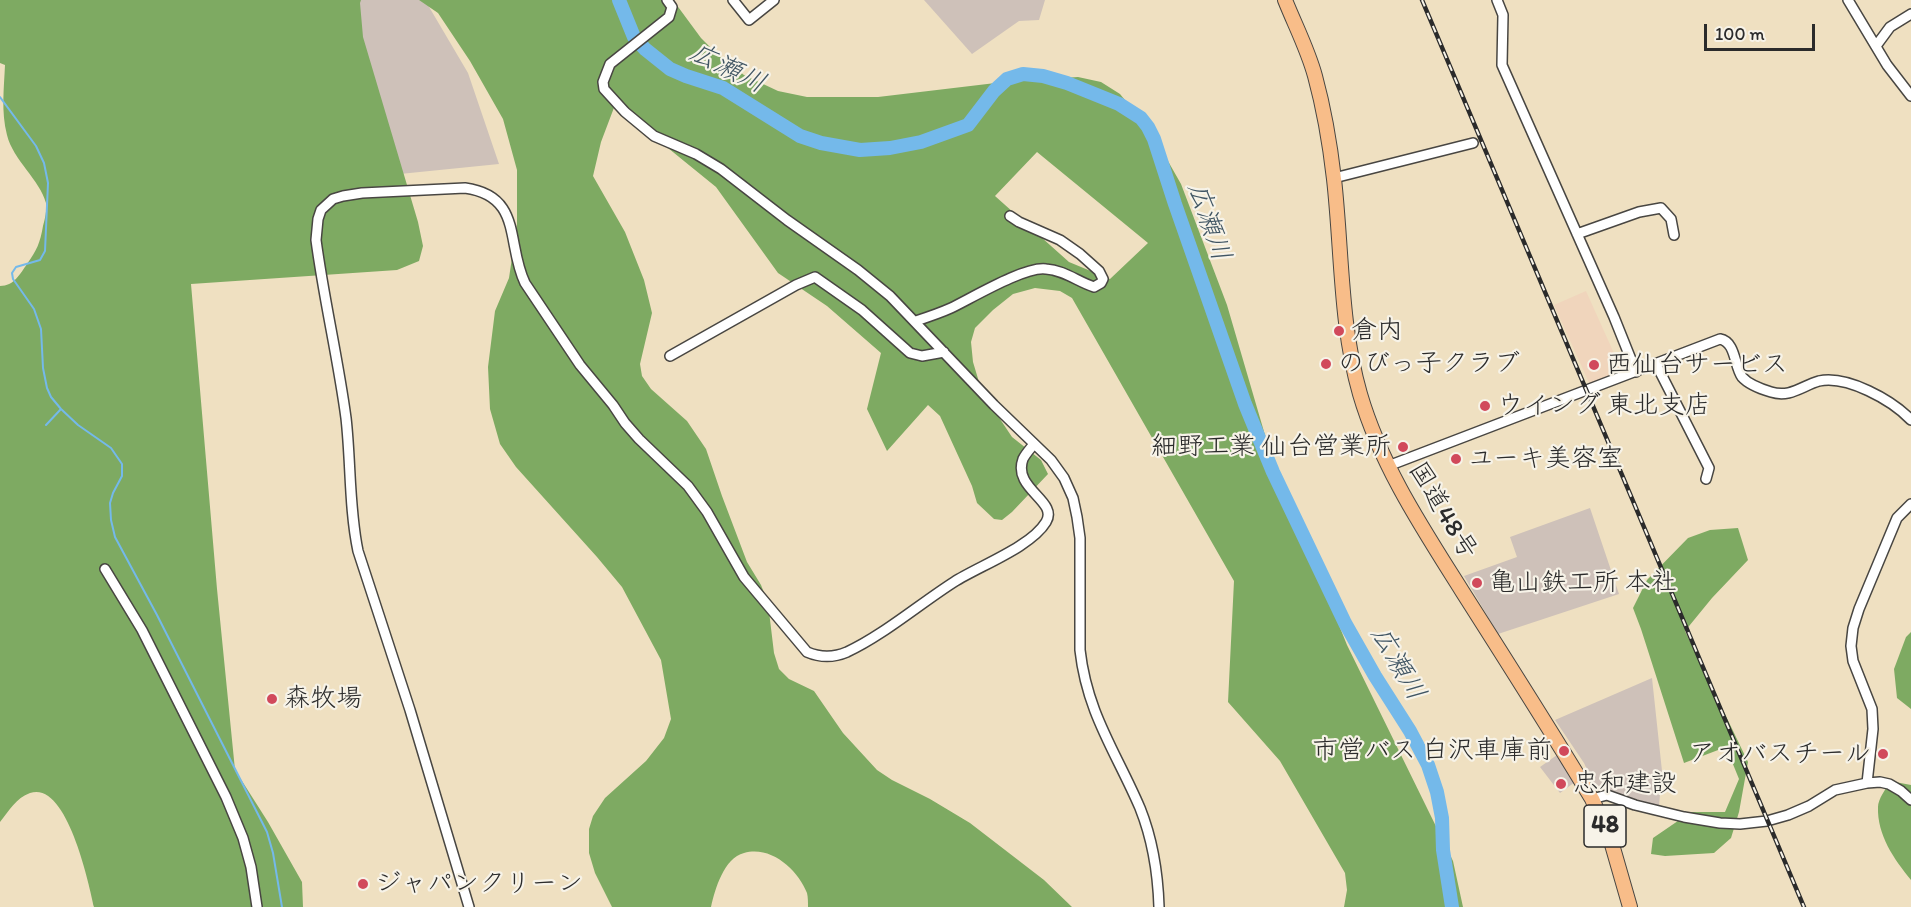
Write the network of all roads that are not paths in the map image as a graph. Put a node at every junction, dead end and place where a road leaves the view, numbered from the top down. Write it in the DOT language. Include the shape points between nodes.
graph roads {
  1 [pos="667,0"];
  2 [pos="733,0"];
  3 [pos="774,0"];
  4 [pos="1285,0"];
  5 [pos="1497,0"];
  6 [pos="1848,0"];
  7 [pos="1911,15"];
  8 [pos="1876,46"];
  9 [pos="1911,96"];
  10 [pos="1473,143"];
  11 [pos="1334,178"];
  12 [pos="1010,216"];
  13 [pos="1577,234"];
  14 [pos="1674,235"];
  15 [pos="916,321"];
  16 [pos="944,352"];
  17 [pos="670,356"];
  18 [pos="1656,364"];
  19 [pos="1636,372"];
  20 [pos="1911,420"];
  21 [pos="1034,444"];
  22 [pos="1388,466"];
  23 [pos="1706,479"];
  24 [pos="1911,504"];
  25 [pos="105,569"];
  26 [pos="1868,783"];
  27 [pos="1593,799"];
  28 [pos="1911,800"];
  29 [pos="257,907"];
  30 [pos="469,907"];
  31 [pos="1159,907"];
  32 [pos="1630,907"];
  1 -- 15 [label="street" via="672,12 610,64 604,89 654,136 721,169 858,270"];
  2 -- 3 [label="street" via="748,20"];
  4 -- 11 [label="highway, 国道48号 / 48" via="1315,74"];
  5 -- 13 [label="street" via="1503,15 1502,65"];
  6 -- 8 [label="street"];
  7 -- 8 [label="street" via="1890,27"];
  8 -- 9 [label="street"];
  10 -- 11 [label="street"];
  11 -- 22 [label="highway, 国道48号 / 48" via="1351,356 1370,423"];
  12 -- 15 [label="street" via="1080,254 1099,272 1101,283 1094,287 1046,268 1035,270"];
  13 -- 14 [label="street" via="1661,208 1671,219"];
  13 -- 19 [label="street"];
  15 -- 16 [label="street"];
  16 -- 17 [label="street" via="922,356 910,353 862,310 815,276"];
  16 -- 21 [label="street"];
  18 -- 19 [label="street"];
  18 -- 20 [label="street" via="1724,339 1731,347 1741,376 1756,387 1783,394 1818,382 1844,382 1882,399"];
  18 -- 23 [label="street" via="1709,468"];
  19 -- 22 [label="street"];
  21 -- 30 [label="street" via="1023,459 1023,475 1026,484 1047,506 1048,514 1047,521 1032,536 956,580 874,637 847,652 817,657 807,652 744,577 688,486 639,439 580,365 525,282 512,228 501,206 477,189 465,188 362,192 333,199 321,210 316,240 343,395 358,551"];
  21 -- 31 [label="street" via="1051,460 1073,498 1080,538 1080,650 1087,690 1141,810 1153,857"];
  22 -- 27 [label="highway, 国道48号 / 48"];
  24 -- 26 [label="street" via="1897,518 1859,609 1851,646 1872,709"];
  25 -- 29 [label="street" via="142,630 226,797 243,838"];
  26 -- 27 [label="street" via="1835,790 1788,815 1740,824 1673,814 1607,795"];
  26 -- 28 [label="street" via="1889,784"];
  27 -- 32 [label="highway, 国道48号 / 48" via="1611,841"];
}
